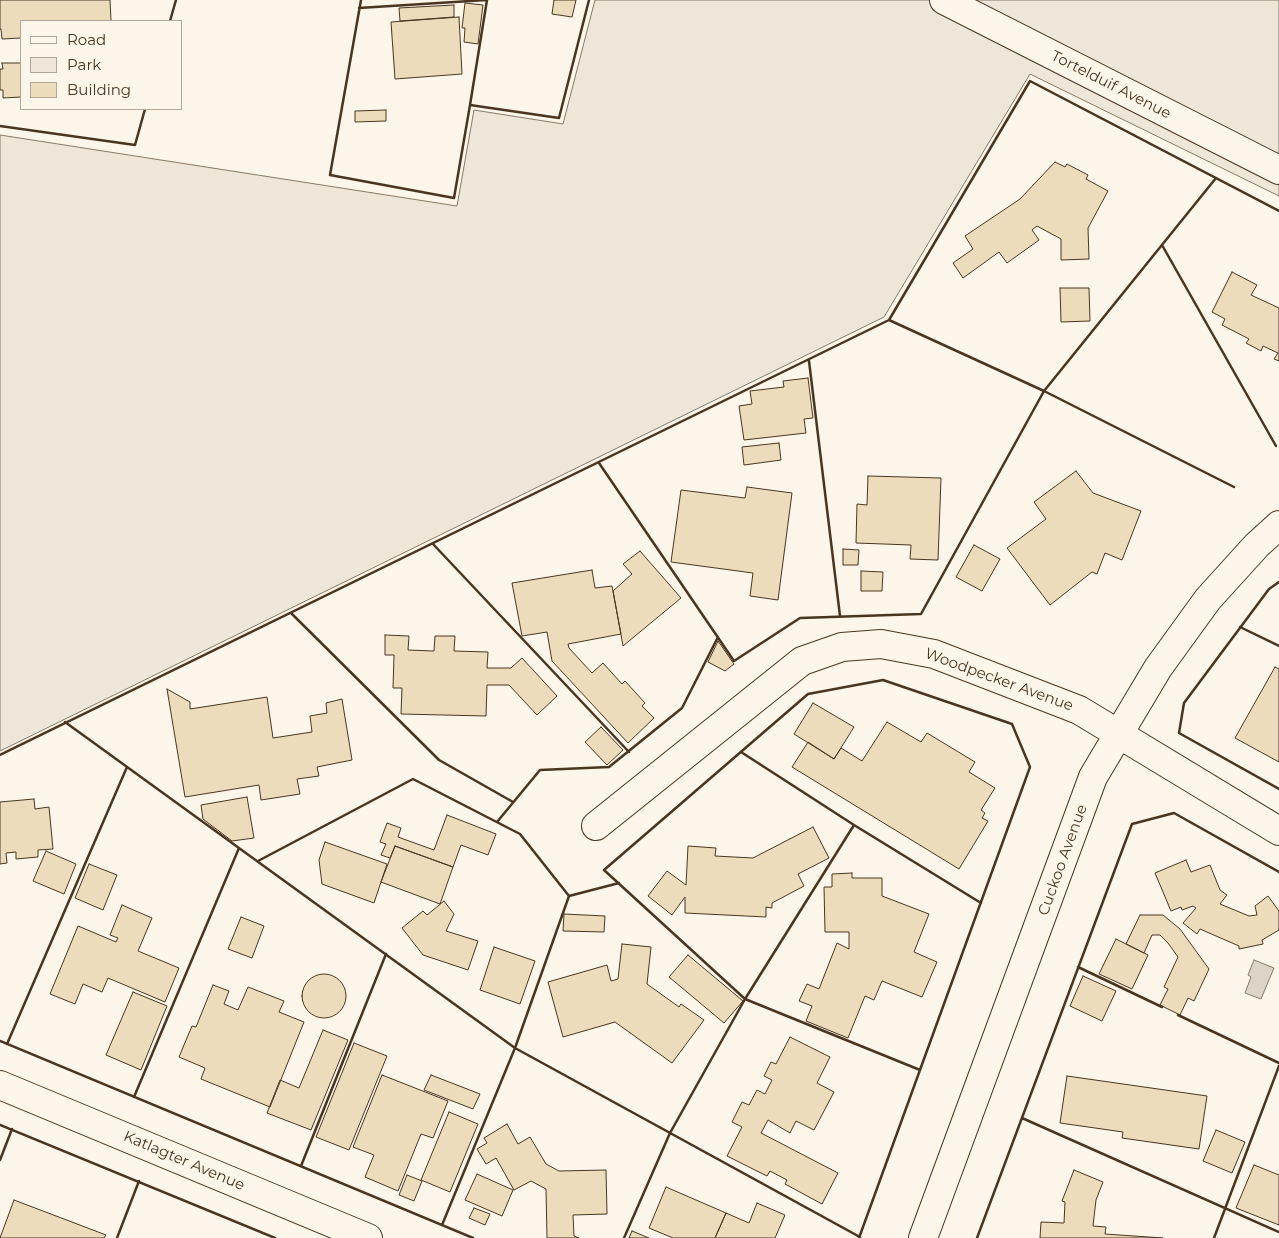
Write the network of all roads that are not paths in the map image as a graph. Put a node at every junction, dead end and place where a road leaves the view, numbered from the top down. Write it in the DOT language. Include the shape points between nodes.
graph roads {
  1 [pos="944,0"];
  2 [pos="1279,170"];
  3 [pos="1279,525"];
  4 [pos="1118,735"];
  5 [pos="596,826"];
  6 [pos="1279,831"];
  7 [pos="0,1085"];
  8 [pos="368,1238"];
  9 [pos="923,1238"];
  1 -- 2 [label="street, Tortelduif Avenue"];
  3 -- 4 [label="street, Cuckoo Avenue" via="1256,545 1208,599 1158,668"];
  4 -- 5 [label="street, Woodpecker Avenue" via="1079,710 934,654 881,644 842,647 802,661"];
  4 -- 6 [label="street, Woodpecker Avenue"];
  4 -- 9 [label="street, Cuckoo Avenue" via="1094,777"];
  7 -- 8 [label="street, Katlagter Avenue"];
}
